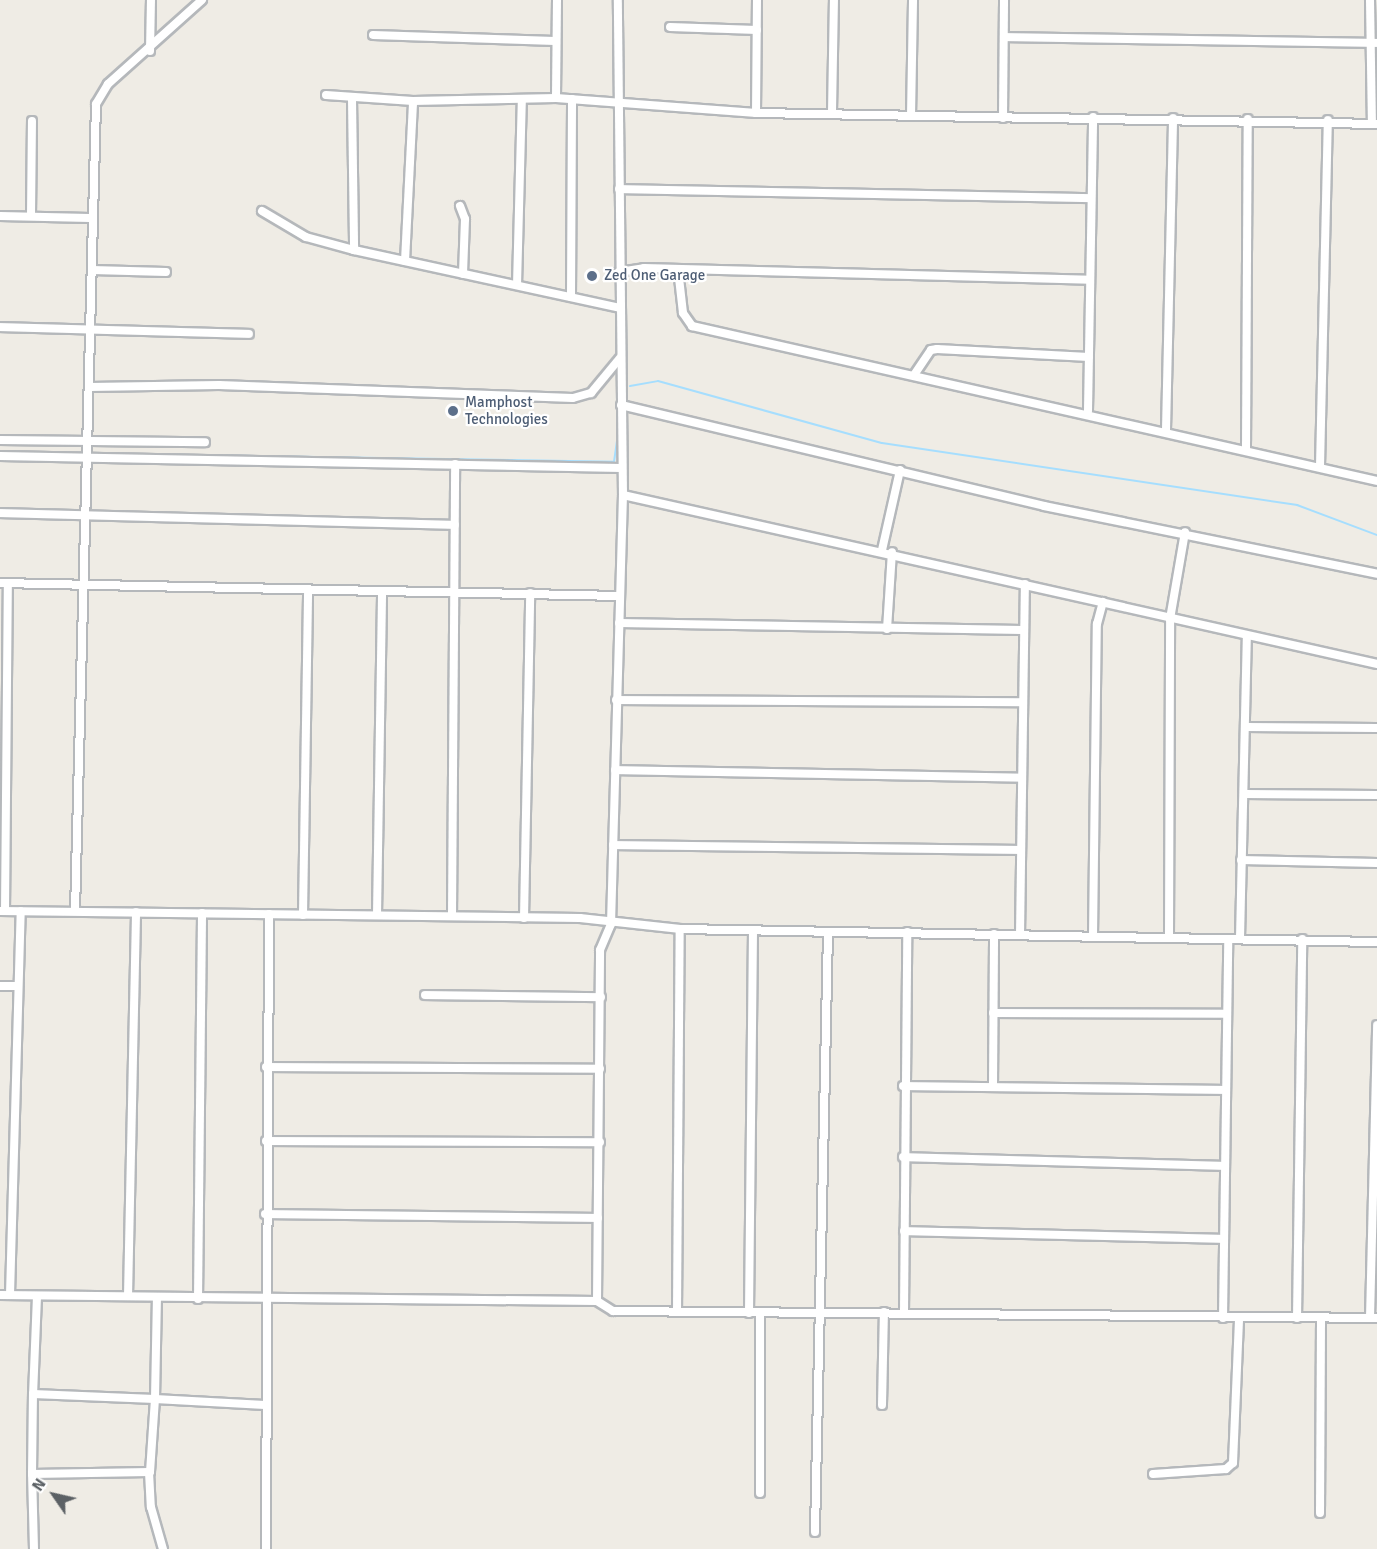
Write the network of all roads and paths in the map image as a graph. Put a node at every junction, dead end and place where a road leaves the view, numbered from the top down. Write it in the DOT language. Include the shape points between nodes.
graph roads {
  1 [pos="152,0"];
  2 [pos="202,0"];
  3 [pos="556,0"];
  4 [pos="618,0"];
  5 [pos="757,0"];
  6 [pos="834,0"];
  7 [pos="913,0"];
  8 [pos="1004,0"];
  9 [pos="1370,0"];
  10 [pos="670,27"];
  11 [pos="757,30"];
  12 [pos="373,35"];
  13 [pos="1004,37"];
  14 [pos="555,41"];
  15 [pos="1373,43"];
  16 [pos="150,51"];
  17 [pos="326,95"];
  18 [pos="352,99"];
  19 [pos="556,99"];
  20 [pos="572,99"];
  21 [pos="522,100"];
  22 [pos="413,101"];
  23 [pos="620,105"];
  24 [pos="832,112"];
  25 [pos="756,113"];
  26 [pos="911,116"];
  27 [pos="1093,117"];
  28 [pos="1004,118"];
  29 [pos="1173,118"];
  30 [pos="1248,119"];
  31 [pos="1328,120"];
  32 [pos="32,121"];
  33 [pos="1375,123"];
  34 [pos="619,189"];
  35 [pos="1091,198"];
  36 [pos="460,207"];
  37 [pos="262,212"];
  38 [pos="31,215"];
  39 [pos="0,216"];
  40 [pos="90,218"];
  41 [pos="354,250"];
  42 [pos="405,261"];
  43 [pos="678,269"];
  44 [pos="92,270"];
  45 [pos="166,272"];
  46 [pos="619,272"];
  47 [pos="463,274"];
  48 [pos="1090,280"];
  49 [pos="518,285"];
  50 [pos="571,297"];
  51 [pos="620,308"];
  52 [pos="0,327"];
  53 [pos="90,329"];
  54 [pos="249,334"];
  55 [pos="1089,357"];
  56 [pos="620,358"];
  57 [pos="914,375"];
  58 [pos="89,387"];
  59 [pos="621,405"];
  60 [pos="1088,411"];
  61 [pos="1166,430"];
  62 [pos="0,440"];
  63 [pos="86,441"];
  64 [pos="205,442"];
  65 [pos="1246,448"];
  66 [pos="0,456"];
  67 [pos="85,456"];
  68 [pos="455,464"];
  69 [pos="1320,466"];
  70 [pos="621,468"];
  71 [pos="900,470"];
  72 [pos="1377,481"];
  73 [pos="623,495"];
  74 [pos="0,513"];
  75 [pos="82,515"];
  76 [pos="454,525"];
  77 [pos="1185,532"];
  78 [pos="882,550"];
  79 [pos="892,552"];
  80 [pos="1377,574"];
  81 [pos="4,583"];
  82 [pos="1025,584"];
  83 [pos="81,585"];
  84 [pos="308,591"];
  85 [pos="382,591"];
  86 [pos="454,591"];
  87 [pos="530,593"];
  88 [pos="619,596"];
  89 [pos="1103,602"];
  90 [pos="1170,619"];
  91 [pos="619,622"];
  92 [pos="887,629"];
  93 [pos="1022,630"];
  94 [pos="1247,636"];
  95 [pos="1377,664"];
  96 [pos="616,700"];
  97 [pos="1021,702"];
  98 [pos="1246,728"];
  99 [pos="1377,728"];
  100 [pos="615,770"];
  101 [pos="1021,778"];
  102 [pos="1244,794"];
  103 [pos="1377,795"];
  104 [pos="613,845"];
  105 [pos="1020,850"];
  106 [pos="1241,860"];
  107 [pos="1377,862"];
  108 [pos="2,911"];
  109 [pos="21,911"];
  110 [pos="75,911"];
  111 [pos="136,912"];
  112 [pos="202,913"];
  113 [pos="269,914"];
  114 [pos="303,915"];
  115 [pos="377,915"];
  116 [pos="452,916"];
  117 [pos="524,918"];
  118 [pos="611,924"];
  119 [pos="680,929"];
  120 [pos="753,930"];
  121 [pos="828,932"];
  122 [pos="907,932"];
  123 [pos="994,934"];
  124 [pos="1020,935"];
  125 [pos="1093,936"];
  126 [pos="1168,938"];
  127 [pos="1240,938"];
  128 [pos="1228,939"];
  129 [pos="1302,939"];
  130 [pos="1377,942"];
  131 [pos="0,986"];
  132 [pos="17,986"];
  133 [pos="425,995"];
  134 [pos="601,997"];
  135 [pos="993,1013"];
  136 [pos="1227,1014"];
  137 [pos="1377,1025"];
  138 [pos="267,1067"];
  139 [pos="600,1069"];
  140 [pos="903,1086"];
  141 [pos="993,1086"];
  142 [pos="1226,1090"];
  143 [pos="266,1141"];
  144 [pos="600,1142"];
  145 [pos="903,1157"];
  146 [pos="1224,1166"];
  147 [pos="265,1214"];
  148 [pos="598,1218"];
  149 [pos="904,1232"];
  150 [pos="1224,1239"];
  151 [pos="0,1295"];
  152 [pos="10,1295"];
  153 [pos="37,1296"];
  154 [pos="128,1296"];
  155 [pos="157,1297"];
  156 [pos="264,1298"];
  157 [pos="198,1299"];
  158 [pos="597,1301"];
  159 [pos="677,1312"];
  160 [pos="823,1312"];
  161 [pos="884,1312"];
  162 [pos="904,1312"];
  163 [pos="749,1313"];
  164 [pos="760,1313"];
  165 [pos="1239,1317"];
  166 [pos="1223,1318"];
  167 [pos="1297,1318"];
  168 [pos="1321,1318"];
  169 [pos="1374,1318"];
  170 [pos="33,1394"];
  171 [pos="155,1399"];
  172 [pos="265,1405"];
  173 [pos="882,1405"];
  174 [pos="149,1472"];
  175 [pos="32,1474"];
  176 [pos="1153,1474"];
  177 [pos="760,1493"];
  178 [pos="1320,1513"];
  179 [pos="815,1532"];
  180 [pos="34,1549"];
  181 [pos="163,1549"];
  182 [pos="266,1549"];
  1 -- 16 [label="street"];
  2 -- 16 [label="street"];
  3 -- 14 [label="street"];
  4 -- 23 [label="street"];
  5 -- 11 [label="street"];
  6 -- 24 [label="street"];
  7 -- 26 [label="street"];
  8 -- 13 [label="street"];
  9 -- 15 [label="street"];
  10 -- 11 [label="street"];
  11 -- 25 [label="street"];
  12 -- 14 [label="street"];
  13 -- 15 [label="street"];
  13 -- 28 [label="street"];
  14 -- 19 [label="street"];
  15 -- 33 [label="street"];
  16 -- 40 [label="street" via="99,94"];
  17 -- 18 [label="street"];
  18 -- 22 [label="street"];
  18 -- 41 [label="street"];
  19 -- 20 [label="street"];
  19 -- 21 [label="street"];
  20 -- 23 [label="street"];
  20 -- 50 [label="street"];
  21 -- 22 [label="street"];
  21 -- 49 [label="street"];
  22 -- 42 [label="street"];
  23 -- 25 [label="street"];
  23 -- 34 [label="street"];
  24 -- 25 [label="street"];
  24 -- 26 [label="street"];
  26 -- 28 [label="street"];
  27 -- 28 [label="street"];
  27 -- 29 [label="street"];
  27 -- 35 [label="street"];
  29 -- 30 [label="street"];
  29 -- 61 [label="street"];
  30 -- 31 [label="street"];
  30 -- 65 [label="street"];
  31 -- 33 [label="street"];
  31 -- 69 [label="street"];
  32 -- 38 [label="street"];
  34 -- 35 [label="street"];
  34 -- 46 [label="street"];
  35 -- 48 [label="street"];
  36 -- 47 [label="street" via="465,219"];
  37 -- 41 [label="street" via="306,237"];
  38 -- 39 [label="street"];
  38 -- 40 [label="street"];
  40 -- 44 [label="street"];
  41 -- 42 [label="street"];
  42 -- 47 [label="street"];
  43 -- 46 [label="street"];
  43 -- 48 [label="street"];
  43 -- 57 [label="street" via="683,313 692,326"];
  44 -- 45 [label="street"];
  44 -- 53 [label="street"];
  46 -- 51 [label="street"];
  47 -- 49 [label="street"];
  48 -- 55 [label="street"];
  49 -- 50 [label="street"];
  50 -- 51 [label="street"];
  51 -- 56 [label="street"];
  52 -- 53 [label="street"];
  53 -- 54 [label="street"];
  53 -- 58 [label="street"];
  55 -- 57 [label="street" via="938,349 931,350"];
  55 -- 60 [label="street"];
  56 -- 58 [label="street" via="591,393 573,398 219,385"];
  56 -- 59 [label="street"];
  57 -- 60 [label="street"];
  58 -- 63 [label="street"];
  59 -- 70 [label="street"];
  59 -- 71 [label="street"];
  60 -- 61 [label="street"];
  61 -- 65 [label="street"];
  62 -- 63 [label="street"];
  63 -- 64 [label="street"];
  63 -- 67 [label="street"];
  65 -- 69 [label="street"];
  66 -- 67 [label="street"];
  67 -- 68 [label="street"];
  67 -- 75 [label="street"];
  68 -- 70 [label="street"];
  68 -- 76 [label="street"];
  69 -- 72 [label="street"];
  70 -- 73 [label="street"];
  71 -- 77 [label="street" via="1044,506"];
  71 -- 78 [label="street"];
  73 -- 78 [label="street"];
  73 -- 88 [label="street"];
  74 -- 75 [label="street"];
  75 -- 76 [label="street"];
  75 -- 83 [label="street"];
  76 -- 86 [label="street"];
  77 -- 80 [label="street"];
  77 -- 90 [label="street"];
  78 -- 79 [label="street"];
  79 -- 82 [label="street"];
  79 -- 92 [label="street"];
  81 -- 83 [label="street"];
  81 -- 108 [label="street"];
  82 -- 89 [label="street"];
  82 -- 93 [label="street"];
  83 -- 84 [label="street"];
  83 -- 110 [label="street"];
  84 -- 85 [label="street"];
  84 -- 114 [label="street"];
  85 -- 86 [label="street"];
  85 -- 115 [label="street"];
  86 -- 87 [label="street"];
  86 -- 116 [label="street"];
  87 -- 88 [label="street"];
  87 -- 117 [label="street"];
  88 -- 91 [label="street"];
  89 -- 90 [label="street"];
  89 -- 125 [label="street" via="1097,624"];
  90 -- 94 [label="street"];
  90 -- 126 [label="street"];
  91 -- 92 [label="street"];
  91 -- 96 [label="street"];
  92 -- 93 [label="street"];
  93 -- 97 [label="street"];
  94 -- 95 [label="street"];
  94 -- 98 [label="street"];
  96 -- 97 [label="street"];
  96 -- 100 [label="street"];
  97 -- 101 [label="street"];
  98 -- 99 [label="street"];
  98 -- 102 [label="street"];
  100 -- 101 [label="street"];
  100 -- 104 [label="street"];
  101 -- 105 [label="street"];
  102 -- 103 [label="street"];
  102 -- 106 [label="street"];
  104 -- 105 [label="street"];
  104 -- 118 [label="street"];
  105 -- 124 [label="street"];
  106 -- 107 [label="street"];
  106 -- 127 [label="street"];
  108 -- 109 [label="street"];
  109 -- 110 [label="street"];
  109 -- 132 [label="street"];
  110 -- 111 [label="street"];
  111 -- 112 [label="street"];
  111 -- 154 [label="street"];
  112 -- 113 [label="street"];
  112 -- 157 [label="street"];
  113 -- 114 [label="street"];
  113 -- 138 [label="street"];
  114 -- 115 [label="street"];
  115 -- 116 [label="street"];
  116 -- 117 [label="street"];
  117 -- 118 [label="street"];
  118 -- 119 [label="street"];
  118 -- 134 [label="street" via="600,950"];
  119 -- 120 [label="street"];
  119 -- 159 [label="street"];
  120 -- 121 [label="street"];
  120 -- 163 [label="street"];
  121 -- 122 [label="street"];
  121 -- 160 [label="street"];
  122 -- 123 [label="street"];
  122 -- 140 [label="street"];
  123 -- 124 [label="street"];
  123 -- 135 [label="street"];
  124 -- 125 [label="street"];
  125 -- 126 [label="street"];
  126 -- 128 [label="street"];
  127 -- 128 [label="street"];
  127 -- 129 [label="street"];
  128 -- 136 [label="street"];
  129 -- 130 [label="street"];
  129 -- 167 [label="street"];
  131 -- 132 [label="street"];
  132 -- 152 [label="street"];
  133 -- 134 [label="street"];
  134 -- 139 [label="street"];
  135 -- 136 [label="street"];
  135 -- 141 [label="street"];
  136 -- 142 [label="street"];
  137 -- 169 [label="street"];
  138 -- 139 [label="street"];
  138 -- 143 [label="street"];
  139 -- 144 [label="street"];
  140 -- 141 [label="street"];
  140 -- 145 [label="street"];
  141 -- 142 [label="street"];
  142 -- 146 [label="street"];
  143 -- 144 [label="street"];
  143 -- 147 [label="street"];
  144 -- 148 [label="street"];
  145 -- 146 [label="street"];
  145 -- 149 [label="street"];
  146 -- 150 [label="street"];
  147 -- 148 [label="street"];
  147 -- 156 [label="street"];
  148 -- 158 [label="street"];
  149 -- 150 [label="street"];
  149 -- 162 [label="street"];
  150 -- 166 [label="street"];
  151 -- 152 [label="street"];
  152 -- 153 [label="street"];
  153 -- 154 [label="street"];
  153 -- 170 [label="street"];
  154 -- 155 [label="street"];
  155 -- 157 [label="street"];
  155 -- 171 [label="street"];
  156 -- 157 [label="street"];
  156 -- 158 [label="street"];
  156 -- 172 [label="street"];
  158 -- 159 [label="street" via="613,1311"];
  159 -- 163 [label="street"];
  160 -- 161 [label="street"];
  160 -- 164 [label="street"];
  160 -- 179 [label="street"];
  161 -- 162 [label="street"];
  161 -- 173 [label="street"];
  162 -- 166 [label="street"];
  163 -- 164 [label="street"];
  164 -- 177 [label="street"];
  165 -- 166 [label="street"];
  165 -- 167 [label="street"];
  165 -- 176 [label="street" via="1233,1463 1227,1469"];
  167 -- 168 [label="street"];
  168 -- 169 [label="street"];
  168 -- 178 [label="street"];
  170 -- 171 [label="street"];
  170 -- 175 [label="street"];
  171 -- 172 [label="street"];
  171 -- 174 [label="street"];
  172 -- 182 [label="street"];
  174 -- 175 [label="street"];
  174 -- 181 [label="street" via="151,1507"];
  175 -- 180 [label="street"];
}
